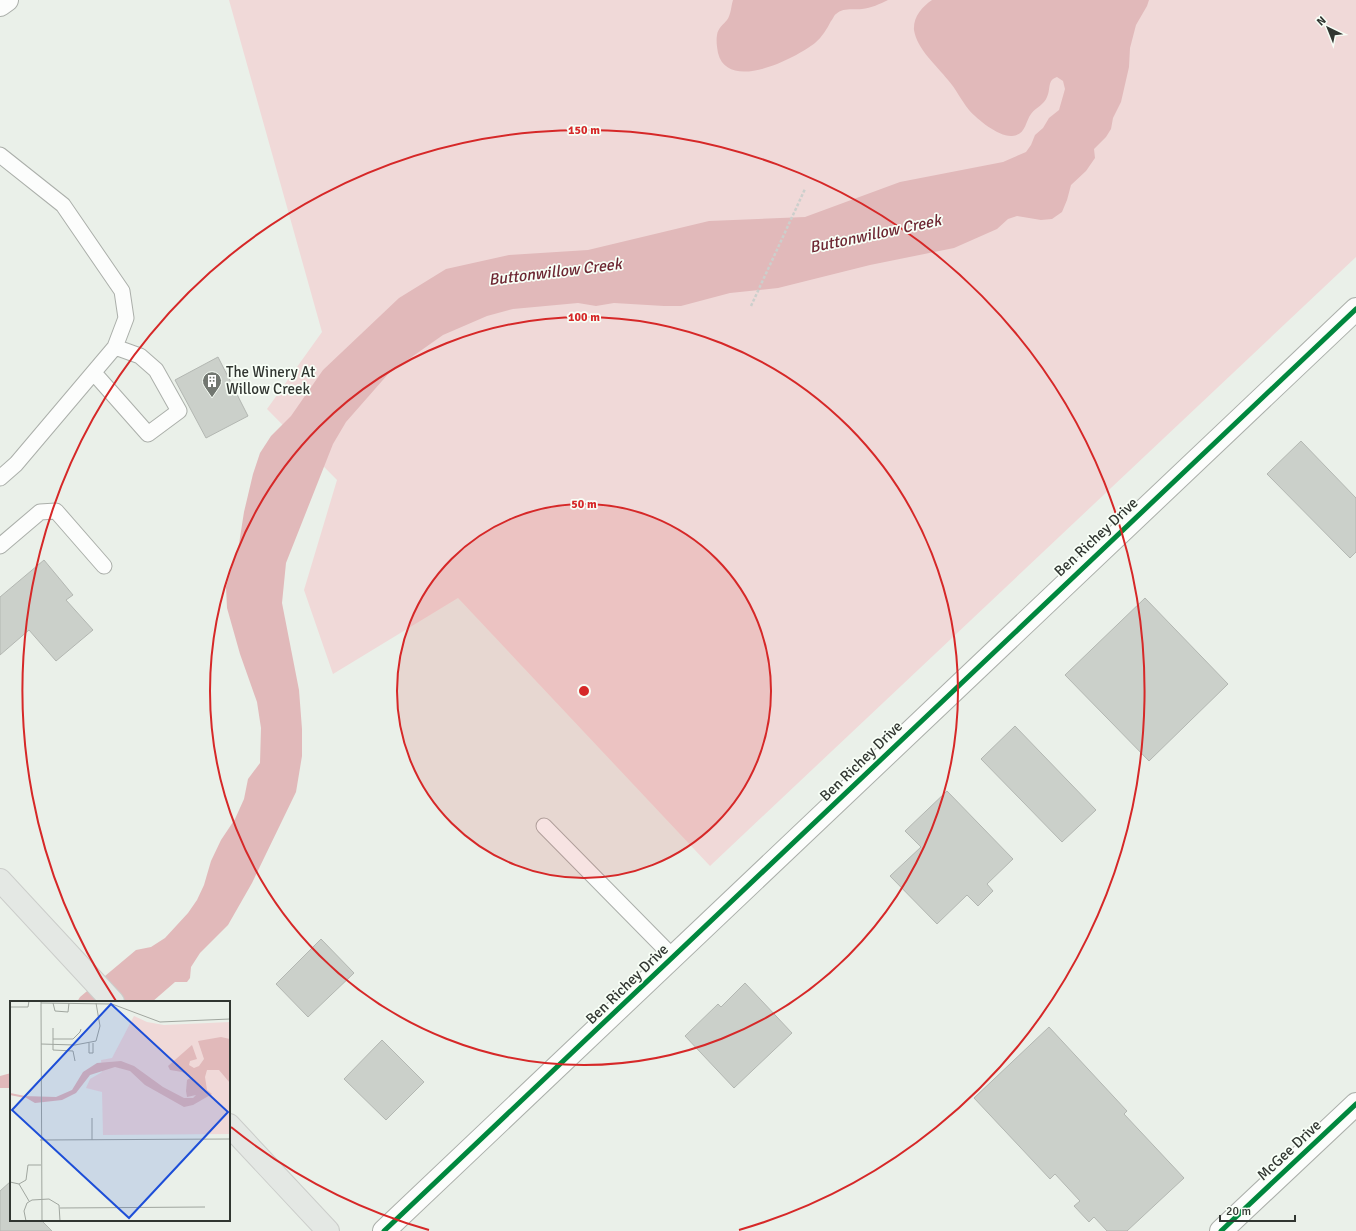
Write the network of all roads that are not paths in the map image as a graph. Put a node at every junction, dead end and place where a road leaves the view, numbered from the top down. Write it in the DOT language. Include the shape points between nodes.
graph roads {
  1 [pos="7,0"];
  2 [pos="0,5"];
  3 [pos="0,155"];
  4 [pos="1356,309"];
  5 [pos="115,347"];
  6 [pos="94,373"];
  7 [pos="0,478"];
  8 [pos="0,546"];
  9 [pos="104,566"];
  10 [pos="544,826"];
  11 [pos="0,880"];
  12 [pos="673,957"];
  13 [pos="112,1001"];
  14 [pos="1356,1104"];
  15 [pos="230,1127"];
  16 [pos="328,1231"];
  17 [pos="384,1231"];
  18 [pos="1221,1231"];
  1 -- 2 [label="street"];
  3 -- 5 [label="lane" via="63,205 122,291 126,318"];
  4 -- 12 [label="street, Ben Richey Drive"];
  5 -- 6 [label="lane"];
  5 -- 6 [label="lane" via="140,356 156,370 178,411 148,434"];
  6 -- 7 [label="lane" via="16,464"];
  8 -- 9 [label="lane" via="40,512 56,511"];
  10 -- 12 [label="lane"];
  11 -- 13 [label="main road"];
  12 -- 17 [label="street, Ben Richey Drive"];
  14 -- 18 [label="street, McGee Drive"];
  15 -- 16 [label="main road"];
}
